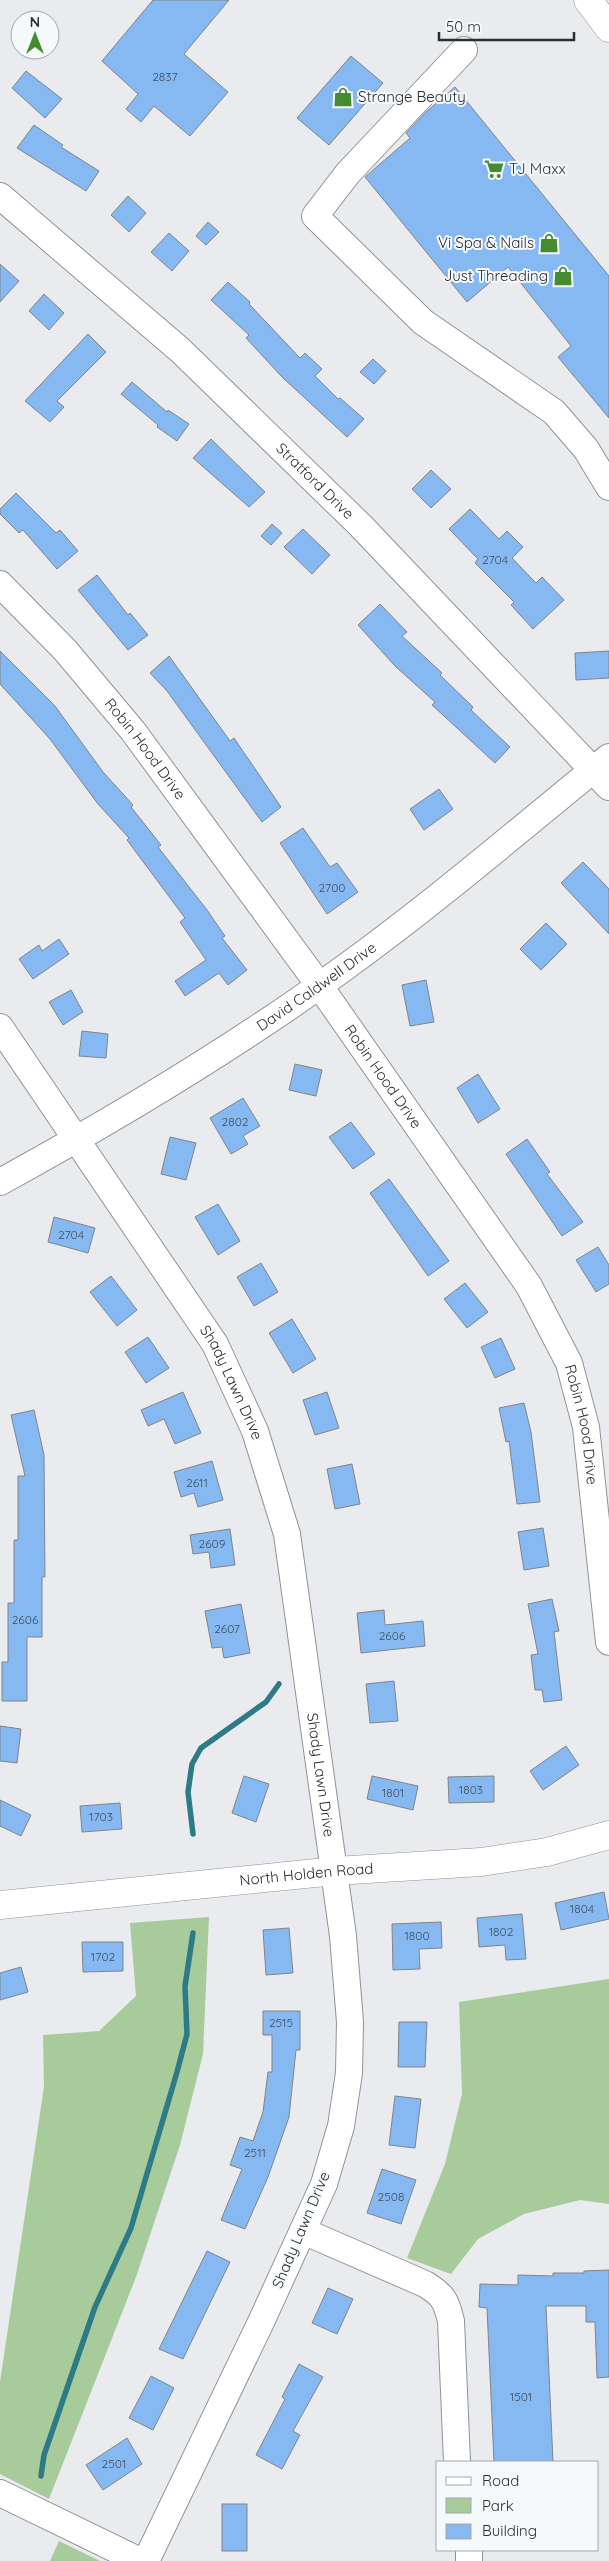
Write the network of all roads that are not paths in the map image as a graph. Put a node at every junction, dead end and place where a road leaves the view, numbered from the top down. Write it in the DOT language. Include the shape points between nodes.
graph roads {
  1 [pos="588,0"];
  2 [pos="609,28"];
  3 [pos="464,50"];
  4 [pos="0,196"];
  5 [pos="609,487"];
  6 [pos="0,584"];
  7 [pos="604,771"];
  8 [pos="319,985"];
  9 [pos="0,1027"];
  10 [pos="78,1139"];
  11 [pos="0,1182"];
  12 [pos="609,1642"];
  13 [pos="609,1835"];
  14 [pos="335,1871"];
  15 [pos="0,1905"];
  16 [pos="303,2232"];
  17 [pos="458,2461"];
  18 [pos="0,2493"];
  19 [pos="140,2561"];
  20 [pos="146,2561"];
  1 -- 2 [label="main road"];
  3 -- 5 [label="street" via="348,173 315,216 424,322 554,412 586,449"];
  4 -- 7 [label="street, Stratford Drive" via="194,364 361,526"];
  6 -- 8 [label="street, Robin Hood Drive" via="65,650 133,731"];
  7 -- 8 [label="street, David Caldwell Drive"];
  8 -- 10 [label="street, David Caldwell Drive" via="225,1049"];
  8 -- 12 [label="street, Robin Hood Drive" via="529,1286 569,1363 586,1427"];
  9 -- 10 [label="street, Shady Lawn Drive"];
  10 -- 11 [label="street, David Caldwell Drive"];
  10 -- 14 [label="street, Shady Lawn Drive" via="215,1344 255,1431 287,1534"];
  13 -- 14 [label="main road, North Holden Road" via="547,1852 490,1860"];
  14 -- 15 [label="main road, North Holden Road"];
  14 -- 16 [label="street, Shady Lawn Drive" via="348,1994 349,2073 341,2126 324,2184"];
  16 -- 17 [label="street" via="440,2293 451,2321"];
  16 -- 20 [label="street, Shady Lawn Drive"];
  18 -- 19 [label="street"];
}
